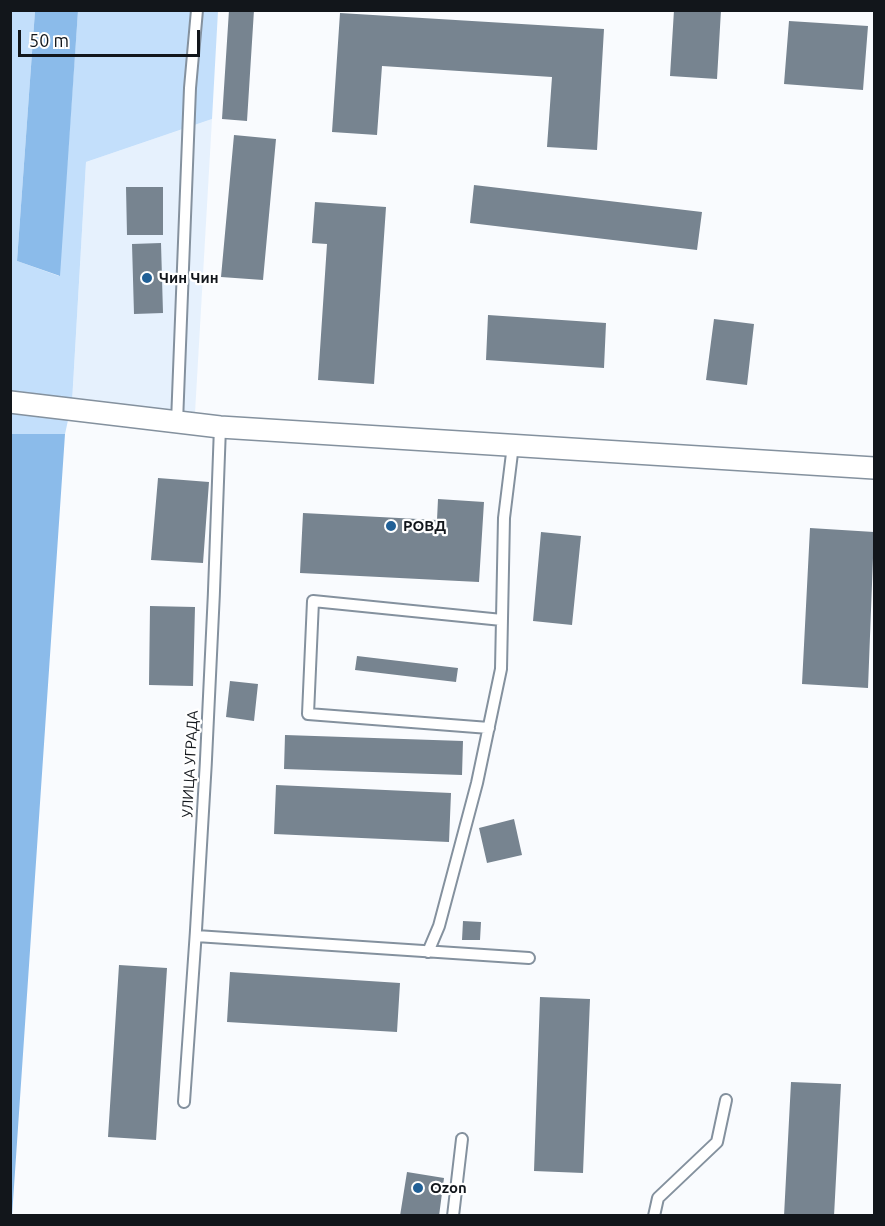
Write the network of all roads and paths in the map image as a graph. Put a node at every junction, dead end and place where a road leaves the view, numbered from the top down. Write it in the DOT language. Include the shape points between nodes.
graph roads {
  1 [pos="197,10"];
  2 [pos="10,402"];
  3 [pos="177,422"];
  4 [pos="219,427"];
  5 [pos="513,445"];
  6 [pos="874,468"];
  7 [pos="502,620"];
  8 [pos="489,728"];
  9 [pos="196,936"];
  10 [pos="428,952"];
  11 [pos="529,958"];
  12 [pos="726,1100"];
  13 [pos="184,1102"];
  14 [pos="462,1139"];
  15 [pos="453,1215"];
  16 [pos="654,1215"];
  1 -- 3 [label="lane" via="190,88"];
  2 -- 3 [label="street"];
  3 -- 4 [label="street"];
  4 -- 5 [label="street"];
  4 -- 9 [label="lane, УЛИЦА УГРАДА" via="216,561"];
  5 -- 6 [label="street"];
  5 -- 7 [label="lane" via="504,518"];
  7 -- 8 [label="lane" via="501,669"];
  7 -- 8 [label="lane" via="313,601 308,714"];
  8 -- 10 [label="lane" via="451,882"];
  9 -- 10 [label="lane"];
  9 -- 13 [label="lane, УЛИЦА УГРАДА"];
  10 -- 11 [label="lane"];
  12 -- 16 [label="lane" via="717,1142 658,1198"];
  14 -- 15 [label="lane"];
}
